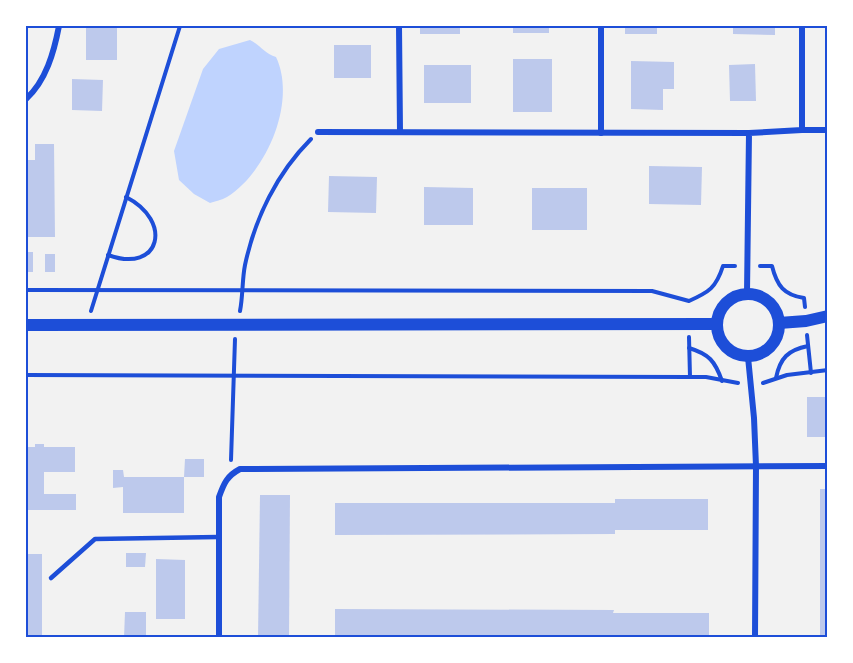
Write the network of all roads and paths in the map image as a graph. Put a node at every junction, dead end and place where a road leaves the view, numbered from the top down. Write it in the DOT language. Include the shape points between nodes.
graph roads {
  1 [pos="60,26"];
  2 [pos="180,26"];
  3 [pos="399,26"];
  4 [pos="601,26"];
  5 [pos="802,26"];
  6 [pos="26,99"];
  7 [pos="802,130"];
  8 [pos="828,130"];
  9 [pos="318,132"];
  10 [pos="400,132"];
  11 [pos="601,133"];
  12 [pos="749,133"];
  13 [pos="126,197"];
  14 [pos="108,255"];
  15 [pos="747,266"];
  16 [pos="98,289"];
  17 [pos="26,290"];
  18 [pos="244,291"];
  19 [pos="747,293"];
  20 [pos="828,316"];
  21 [pos="806,321"];
  22 [pos="779,323"];
  23 [pos="716,324"];
  24 [pos="26,325"];
  25 [pos="87,325"];
  26 [pos="237,325"];
  27 [pos="808,346"];
  28 [pos="688,348"];
  29 [pos="748,357"];
  30 [pos="828,370"];
  31 [pos="811,373"];
  32 [pos="26,375"];
  33 [pos="233,375"];
  34 [pos="776,378"];
  35 [pos="722,381"];
  36 [pos="750,383"];
  37 [pos="756,466"];
  38 [pos="828,466"];
  39 [pos="231,474"];
  40 [pos="218,537"];
  41 [pos="51,578"];
  42 [pos="219,638"];
  43 [pos="755,638"];
  1 -- 6 [label="street" via="42,79"];
  2 -- 13 [label="path"];
  3 -- 10 [label="street"];
  4 -- 11 [label="street"];
  5 -- 7 [label="street"];
  7 -- 8 [label="street"];
  7 -- 12 [label="street"];
  9 -- 10 [label="street"];
  9 -- 18 [label="path" via="294,155 257,223 245,268"];
  10 -- 11 [label="street"];
  11 -- 12 [label="street"];
  12 -- 15 [label="street"];
  13 -- 14 [label="path"];
  13 -- 14 [label="path" via="151,218 156,238 153,248 134,259"];
  14 -- 16 [label="path"];
  15 -- 18 [label="path" via="723,266 712,289 689,301 652,291"];
  15 -- 19 [label="street"];
  15 -- 21 [label="path" via="772,266 774,278 786,293 804,298"];
  16 -- 17 [label="path"];
  16 -- 18 [label="path"];
  16 -- 25 [label="path"];
  18 -- 26 [label="path"];
  19 -- 22 [label="main road" via="769,301"];
  19 -- 23 [label="main road" via="725,303"];
  20 -- 21 [label="main road"];
  21 -- 22 [label="main road"];
  21 -- 27 [label="path"];
  22 -- 29 [label="main road" via="778,333 767,350"];
  23 -- 26 [label="main road"];
  23 -- 29 [label="main road" via="725,347"];
  24 -- 25 [label="main road"];
  25 -- 26 [label="main road"];
  26 -- 33 [label="path"];
  27 -- 31 [label="path"];
  27 -- 34 [label="path" via="785,354"];
  28 -- 35 [label="path" via="712,360"];
  29 -- 36 [label="street"];
  30 -- 31 [label="path"];
  31 -- 34 [label="path"];
  32 -- 33 [label="path"];
  33 -- 35 [label="path" via="690,376"];
  33 -- 39 [label="path"];
  34 -- 36 [label="path"];
  35 -- 36 [label="path"];
  36 -- 37 [label="street"];
  37 -- 38 [label="street"];
  37 -- 39 [label="street" via="257,468"];
  37 -- 43 [label="street"];
  39 -- 40 [label="street" via="219,497"];
  40 -- 41 [label="lane" via="94,539"];
  40 -- 42 [label="street"];
}
